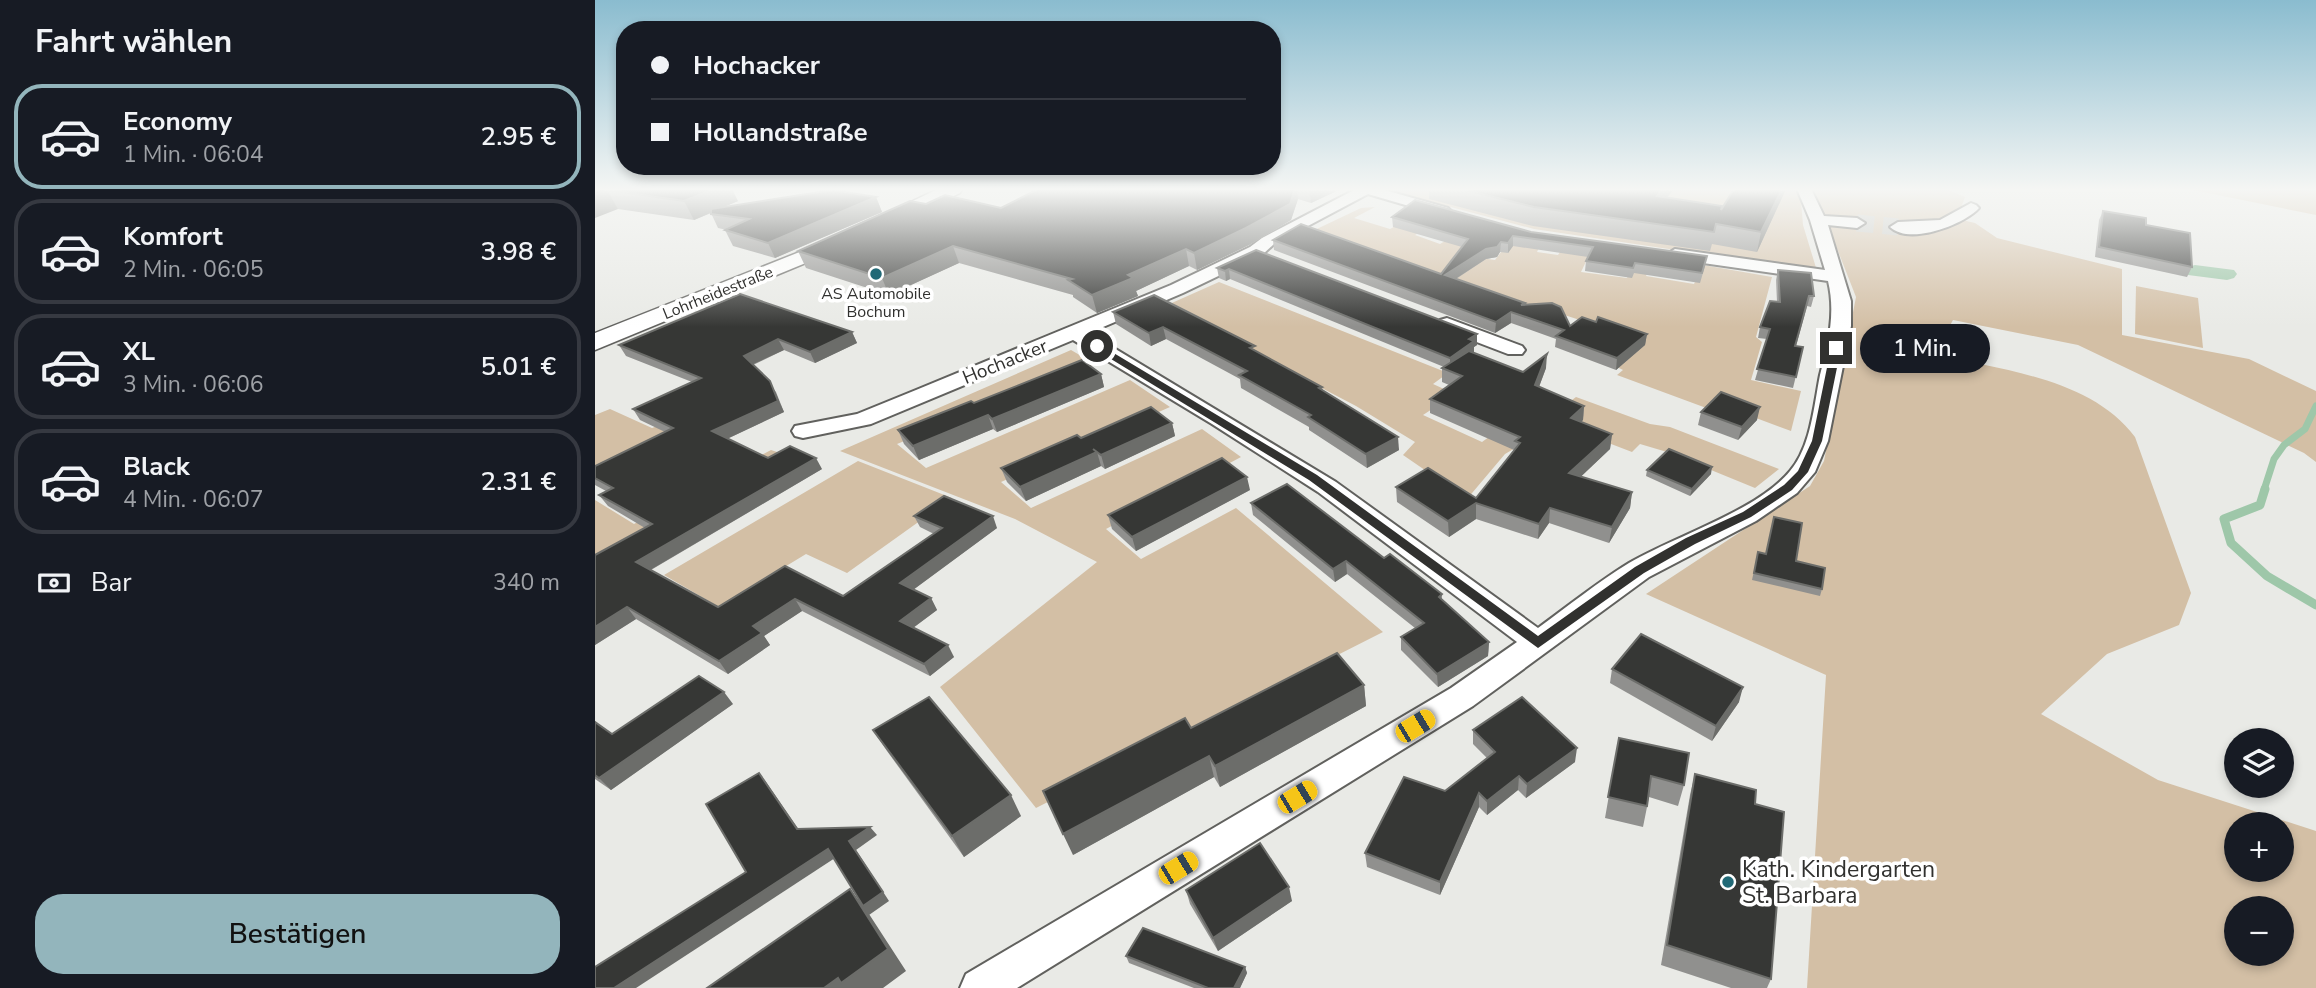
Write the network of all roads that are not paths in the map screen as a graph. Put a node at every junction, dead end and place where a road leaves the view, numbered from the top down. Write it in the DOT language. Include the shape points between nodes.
graph roads {
  1 [pos="854,235"];
  2 [pos="1280,235"];
  3 [pos="1823,235"];
  4 [pos="1652,251"];
  5 [pos="1836,277"];
  6 [pos="1425,316"];
  7 [pos="1075,333"];
  8 [pos="595,342"];
  9 [pos="1515,350"];
  10 [pos="803,431"];
  11 [pos="1538,643"];
  12 [pos="981,988"];
  1 -- 8 [label="street, Lohrheidestraße"];
  2 -- 7 [label="street, Hochacker" via="1263,254"];
  3 -- 5 [label="street"];
  4 -- 5 [label="street"];
  5 -- 11 [label="street" via="1842,301 1841,326 1817,441 1803,472 1769,502 1639,570"];
  6 -- 9 [label="street"];
  7 -- 10 [label="street, Hochacker" via="863,419"];
  7 -- 11 [label="street" via="1292,464"];
  11 -- 12 [label="street" via="1462,697"];
}
